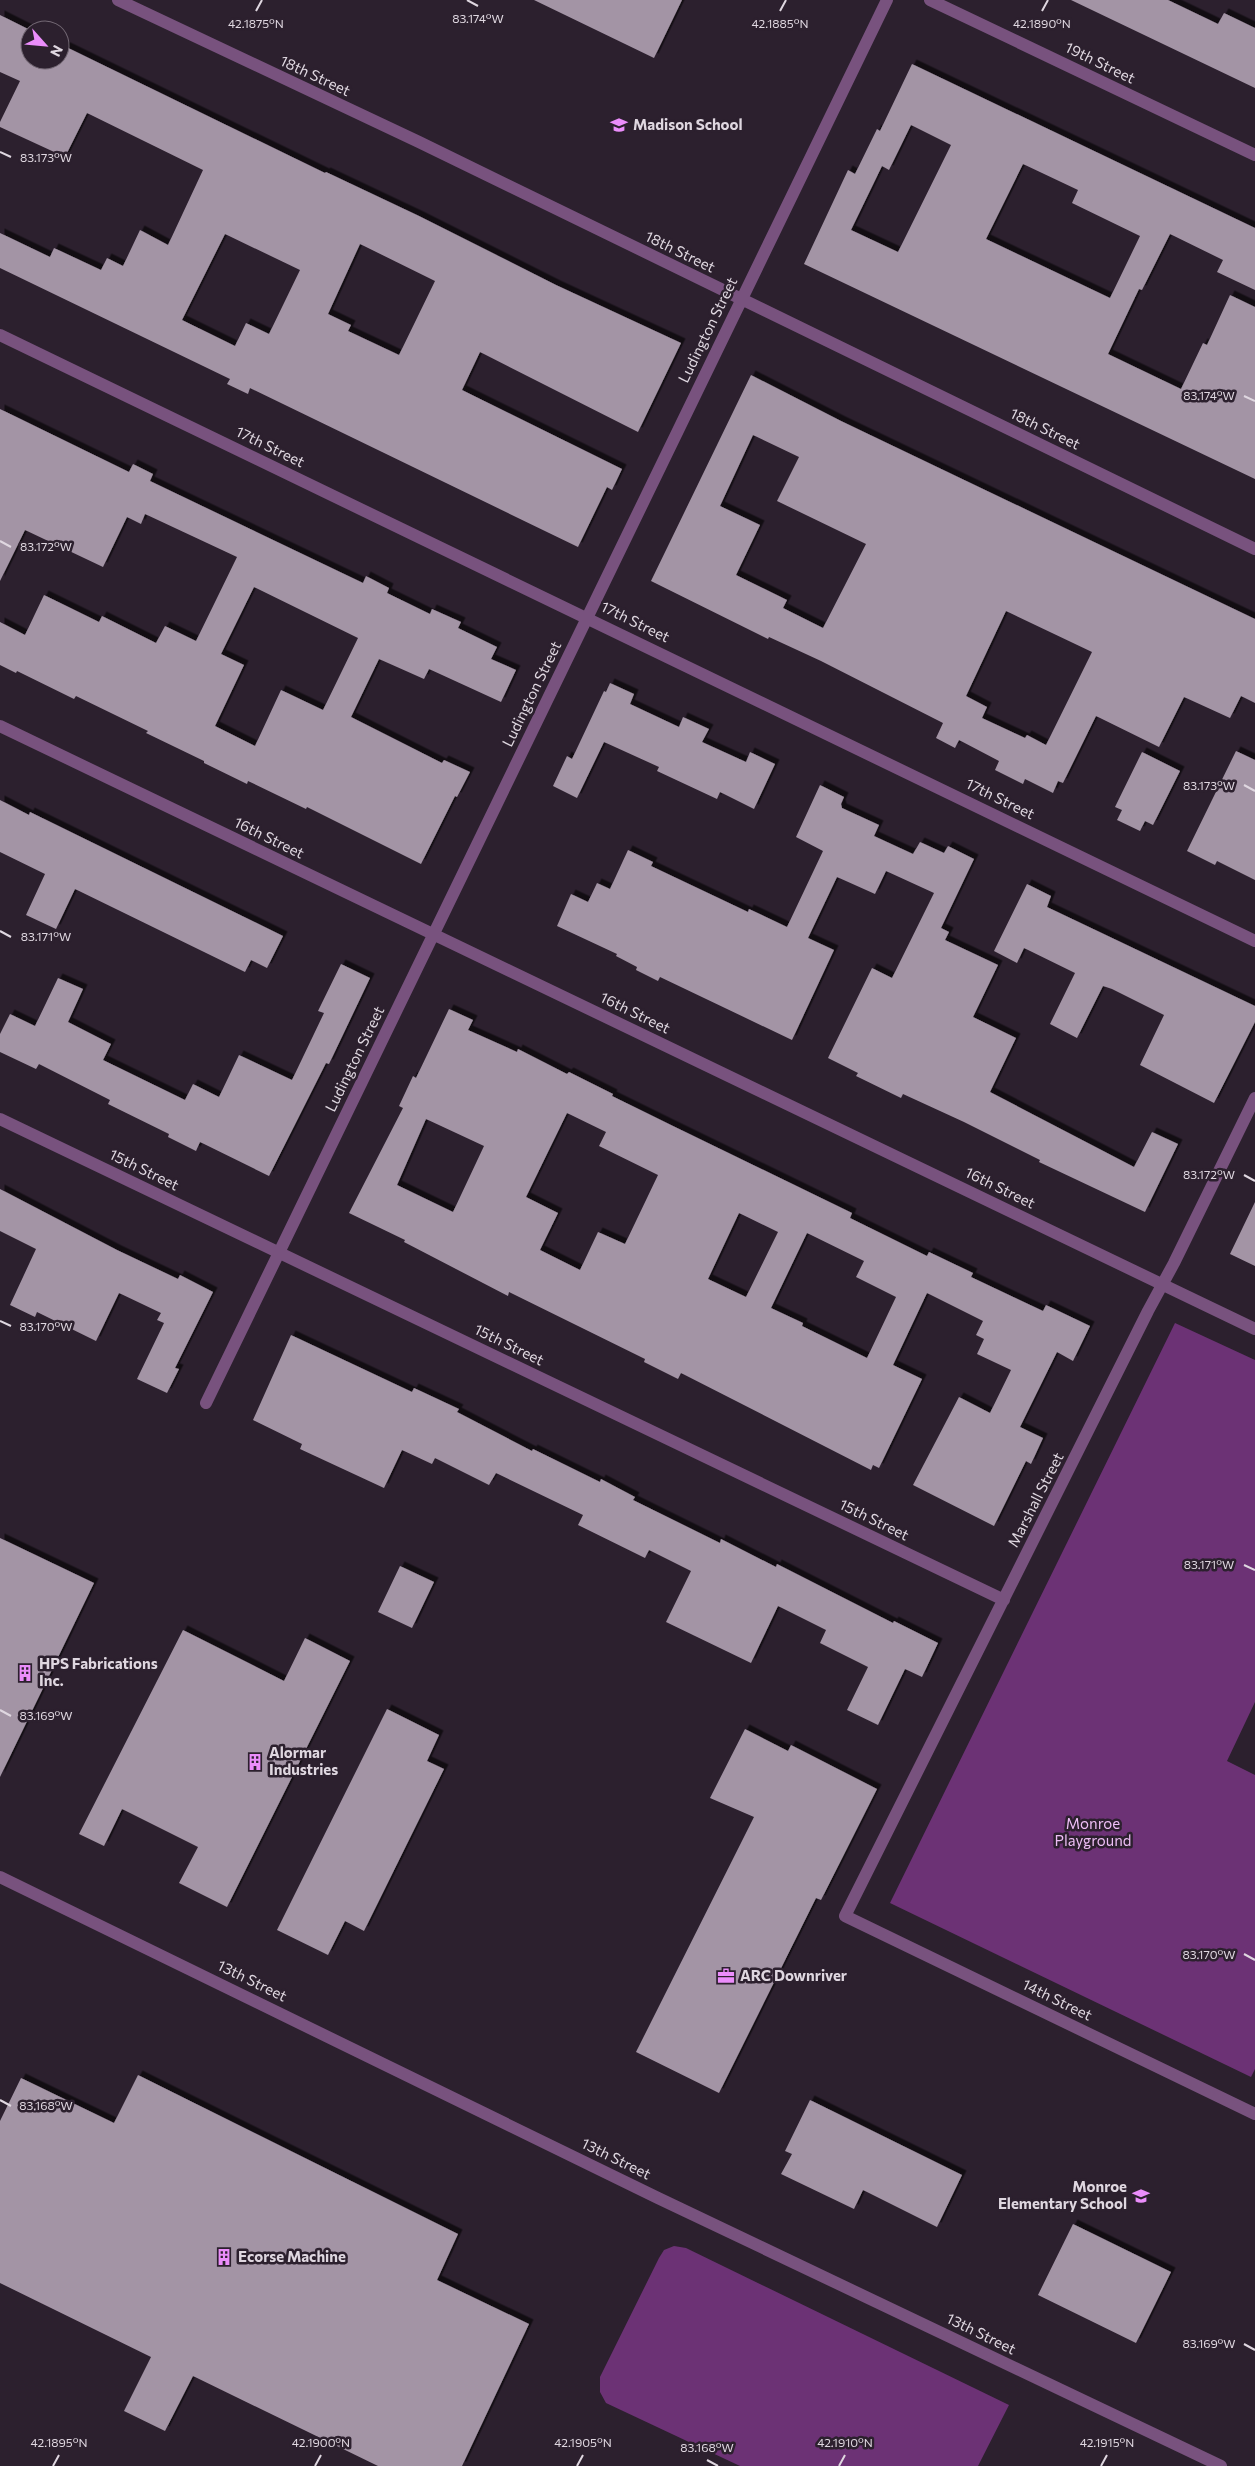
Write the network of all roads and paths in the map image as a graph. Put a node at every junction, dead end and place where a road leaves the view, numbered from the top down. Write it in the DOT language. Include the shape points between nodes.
graph roads {
  1 [pos="118,0"];
  2 [pos="887,0"];
  3 [pos="930,0"];
  4 [pos="1255,156"];
  5 [pos="740,300"];
  6 [pos="0,335"];
  7 [pos="1255,549"];
  8 [pos="587,617"];
  9 [pos="0,726"];
  10 [pos="433,934"];
  11 [pos="1255,941"];
  12 [pos="1255,1098"];
  13 [pos="0,1119"];
  14 [pos="279,1253"];
  15 [pos="1162,1284"];
  16 [pos="1255,1329"];
  17 [pos="206,1403"];
  18 [pos="1004,1600"];
  19 [pos="0,1877"];
  20 [pos="845,1916"];
  21 [pos="1255,2114"];
  22 [pos="1220,2466"];
  1 -- 5 [label="street, 18th Street" via="419,142"];
  2 -- 5 [label="street, Ludington Street"];
  3 -- 4 [label="street, 19th Street"];
  5 -- 7 [label="street, 18th Street"];
  5 -- 8 [label="street, Ludington Street"];
  6 -- 8 [label="street, 17th Street"];
  8 -- 10 [label="street, Ludington Street"];
  8 -- 11 [label="street, 17th Street"];
  9 -- 10 [label="street, 16th Street"];
  10 -- 14 [label="street, Ludington Street"];
  10 -- 15 [label="street, 16th Street"];
  12 -- 15 [label="street, Marshall Street"];
  13 -- 14 [label="street, 15th Street"];
  14 -- 17 [label="street, Ludington Street"];
  14 -- 18 [label="street, 15th Street"];
  15 -- 16 [label="street, 16th Street"];
  15 -- 18 [label="street, Marshall Street"];
  18 -- 20 [label="street, Marshall Street"];
  19 -- 22 [label="street, 13th Street"];
  20 -- 21 [label="street, 14th Street"];
}
